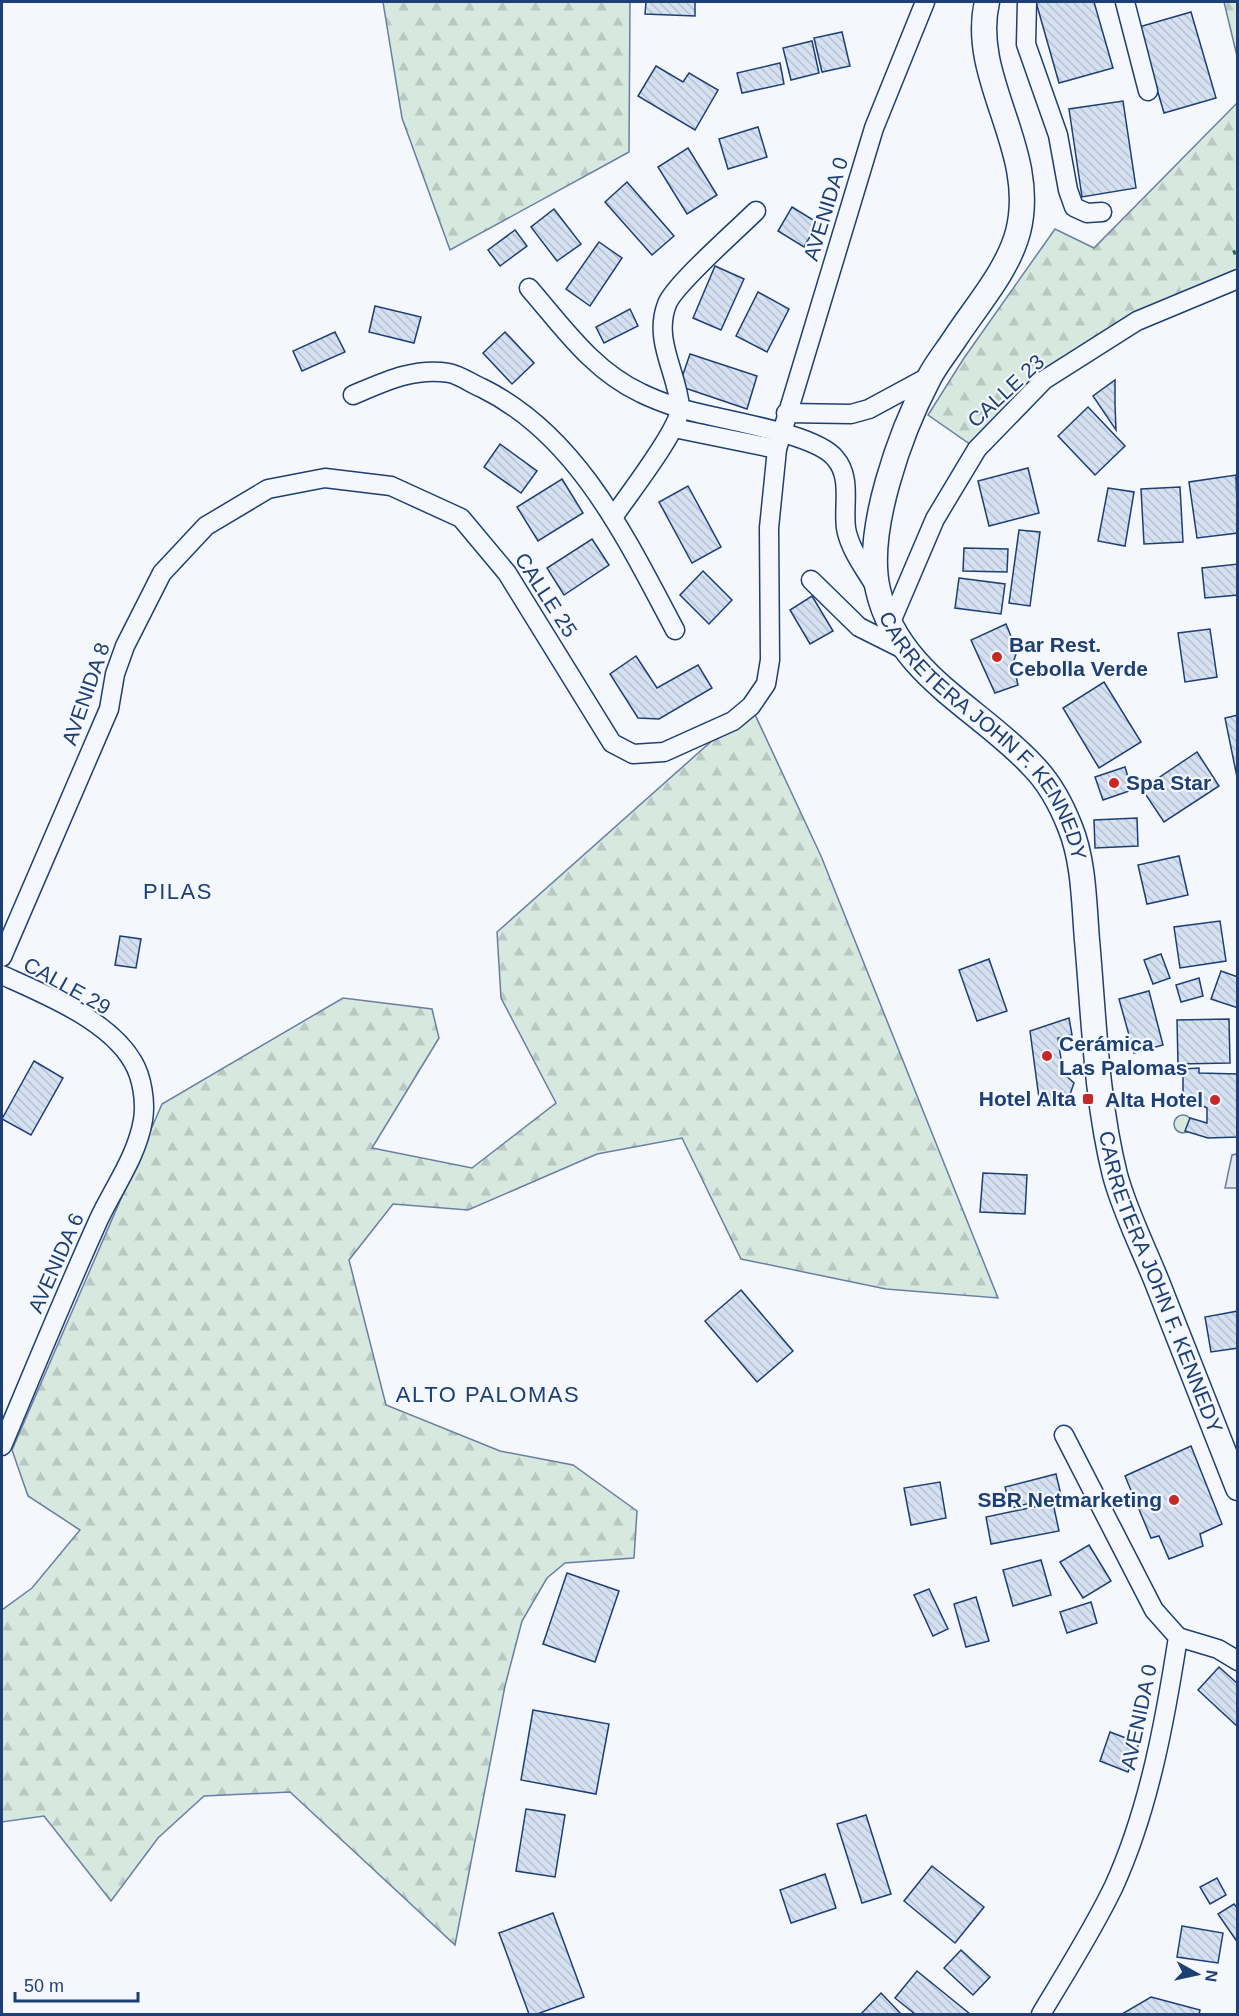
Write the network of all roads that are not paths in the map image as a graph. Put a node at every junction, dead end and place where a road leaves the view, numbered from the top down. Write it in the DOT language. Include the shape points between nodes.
graph roads {
  1 [pos="925,2"];
  2 [pos="987,2"];
  3 [pos="1027,2"];
  4 [pos="1125,2"];
  5 [pos="1148,91"];
  6 [pos="756,211"];
  7 [pos="1102,212"];
  8 [pos="1238,279"];
  9 [pos="529,288"];
  10 [pos="930,376"];
  11 [pos="353,395"];
  12 [pos="680,408"];
  13 [pos="786,413"];
  14 [pos="674,428"];
  15 [pos="779,441"];
  16 [pos="268,489"];
  17 [pos="614,516"];
  18 [pos="812,580"];
  19 [pos="878,591"];
  20 [pos="891,622"];
  21 [pos="675,630"];
  22 [pos="907,651"];
  23 [pos="751,706"];
  24 [pos="2,957"];
  25 [pos="2,975"];
  26 [pos="144,1098"];
  27 [pos="1064,1435"];
  28 [pos="2,1446"];
  29 [pos="1238,1488"];
  30 [pos="1178,1637"];
  31 [pos="1238,1661"];
  32 [pos="1041,2014"];
  1 -- 13 [label="street, AVENIDA 0" via="874,128"];
  2 -- 10 [label="main road, CARRETERA JOHN F. KENNEDY" via="984,41 1022,171 1023,207 1006,261"];
  3 -- 7 [label="street" via="1026,44 1058,135 1074,207 1086,213"];
  4 -- 5 [label="street"];
  6 -- 12 [label="street" via="667,302 662,324 664,349"];
  8 -- 20 [label="street, CALLE 23" via="1137,321 1044,380 977,449 935,519"];
  9 -- 12 [label="street" via="589,357 613,378"];
  10 -- 13 [label="street" via="869,409 851,414"];
  10 -- 19 [label="main road, CARRETERA JOHN F. KENNEDY" via="900,443 882,506 876,560"];
  11 -- 17 [label="street" via="406,373 450,373 520,412 562,450"];
  12 -- 14 [label="street"];
  12 -- 15 [label="street"];
  13 -- 15 [label="street, AVENIDA 0"];
  14 -- 15 [label="street"];
  14 -- 17 [label="street"];
  15 -- 19 [label="street" via="822,447 843,469 846,530"];
  15 -- 23 [label="street, AVENIDA 0" via="769,528 770,660 766,684"];
  16 -- 23 [label="street, CALLE 25" via="325,478 391,486 461,518 507,573 612,743 633,754 664,752 733,721"];
  16 -- 24 [label="street, AVENIDA 8" via="206,526 162,573 125,646 115,674 110,709"];
  17 -- 21 [label="street"];
  18 -- 22 [label="street" via="859,627"];
  19 -- 20 [label="main road, CARRETERA JOHN F. KENNEDY"];
  20 -- 22 [label="main road, CARRETERA JOHN F. KENNEDY"];
  22 -- 29 [label="main road, CARRETERA JOHN F. KENNEDY" via="939,687 1032,764 1055,793 1073,832 1082,885 1105,1119 1116,1178"];
  25 -- 26 [label="street, CALLE 29" via="86,1018 121,1046 134,1063"];
  26 -- 28 [label="street, AVENIDA 6" via="143,1119 132,1156 100,1218"];
  27 -- 30 [label="street" via="1154,1610"];
  30 -- 31 [label="street" via="1218,1649"];
  30 -- 32 [label="street, AVENIDA 0" via="1169,1697 1139,1819 1113,1886"];
}
